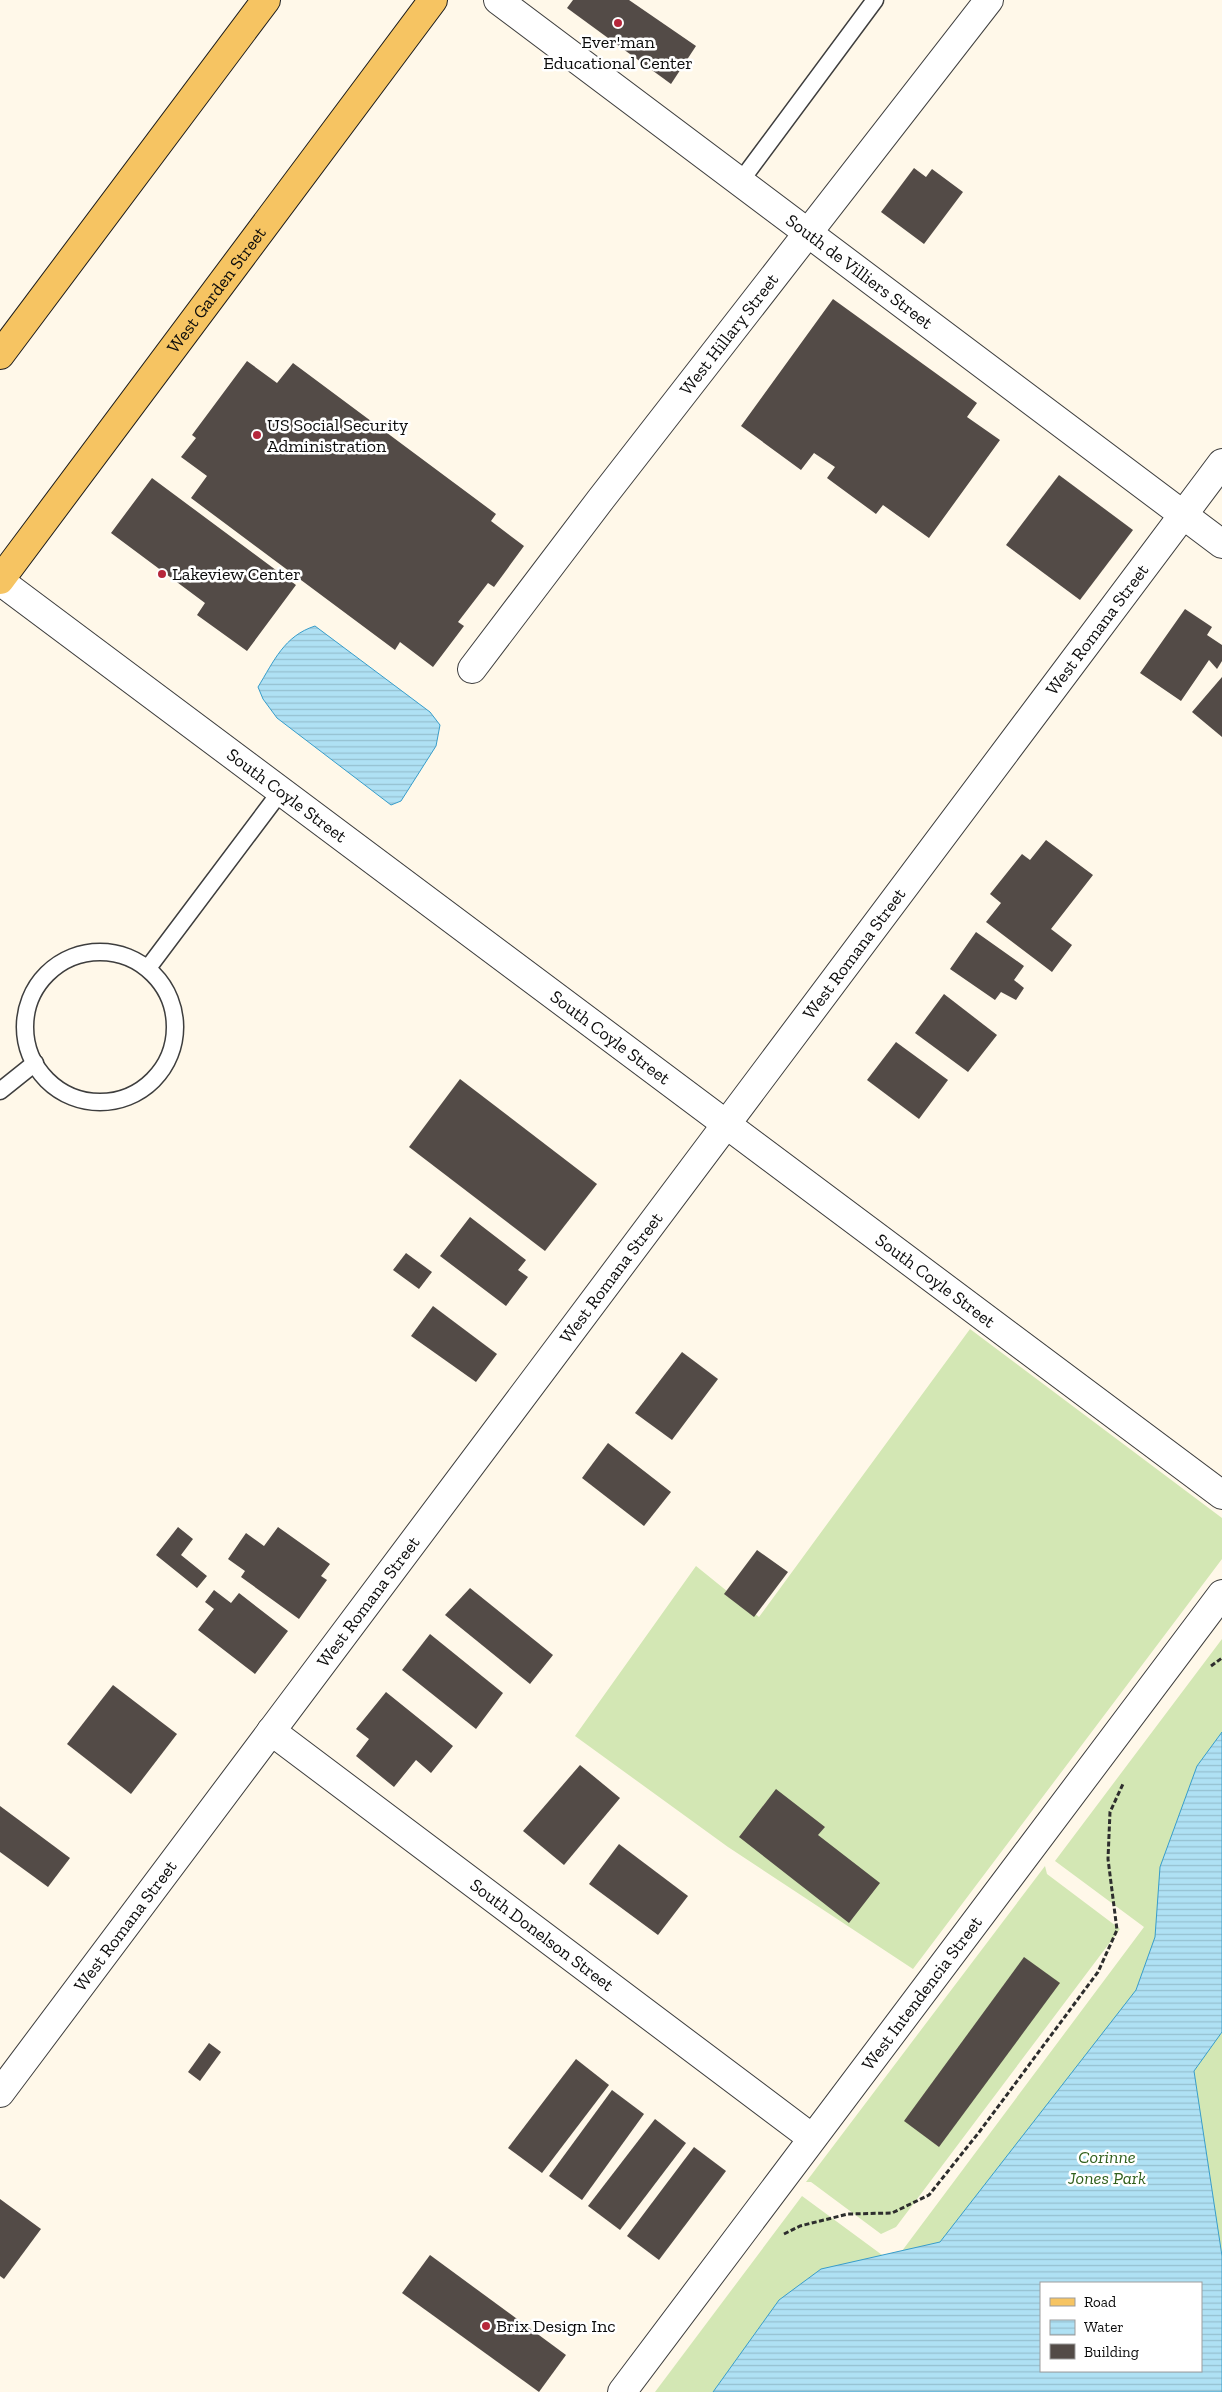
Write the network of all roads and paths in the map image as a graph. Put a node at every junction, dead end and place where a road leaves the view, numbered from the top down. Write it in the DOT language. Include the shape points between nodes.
graph roads {
  1 [pos="266,0"];
  2 [pos="433,0"];
  3 [pos="498,0"];
  4 [pos="875,0"];
  5 [pos="989,0"];
  6 [pos="740,182"];
  7 [pos="808,233"];
  8 [pos="0,355"];
  9 [pos="1222,463"];
  10 [pos="1183,515"];
  11 [pos="1222,544"];
  12 [pos="0,581"];
  13 [pos="472,670"];
  14 [pos="281,791"];
  15 [pos="148,968"];
  16 [pos="35,1063"];
  17 [pos="0,1091"];
  18 [pos="726,1124"];
  19 [pos="1222,1495"];
  20 [pos="1222,1594"];
  21 [pos="1222,1658"];
  22 [pos="1209,1668"];
  23 [pos="271,1732"];
  24 [pos="1125,1780"];
  25 [pos="0,2093"];
  26 [pos="812,2138"];
  27 [pos="783,2234"];
  28 [pos="622,2392"];
  1 -- 8 [label="main road"];
  2 -- 12 [label="main road, West Garden Street"];
  3 -- 6 [label="street, South de Villiers Street"];
  4 -- 6 [label="lane"];
  5 -- 7 [label="street, West Hillary Street"];
  6 -- 7 [label="street, South de Villiers Street"];
  7 -- 10 [label="street, South de Villiers Street"];
  7 -- 13 [label="street, West Hillary Street"];
  9 -- 10 [label="street, West Romana Street"];
  10 -- 11 [label="street, South de Villiers Street"];
  10 -- 18 [label="street, West Romana Street"];
  12 -- 14 [label="street, South Coyle Street"];
  14 -- 15 [label="lane"];
  14 -- 18 [label="street, South Coyle Street"];
  15 -- 16 [label="lane" via="127,955 103,951 80,954 58,964 40,980 29,1002 24,1025 28,1049"];
  15 -- 16 [label="lane" via="165,987 174,1011 175,1036 168,1061 152,1082 123,1098 106,1102 80,1100 56,1089 38,1071"];
  16 -- 17 [label="lane"];
  18 -- 19 [label="street, South Coyle Street"];
  18 -- 23 [label="street, West Romana Street"];
  20 -- 26 [label="street, West Intendencia Street"];
  21 -- 22 [label="path"];
  23 -- 25 [label="street, West Romana Street"];
  23 -- 26 [label="street, South Donelson Street"];
  24 -- 27 [label="path" via="1110,1812 1108,1859 1117,1930 1098,1972 980,2131 929,2195 892,2213 848,2214 800,2226"];
  26 -- 28 [label="street, West Intendencia Street"];
}
